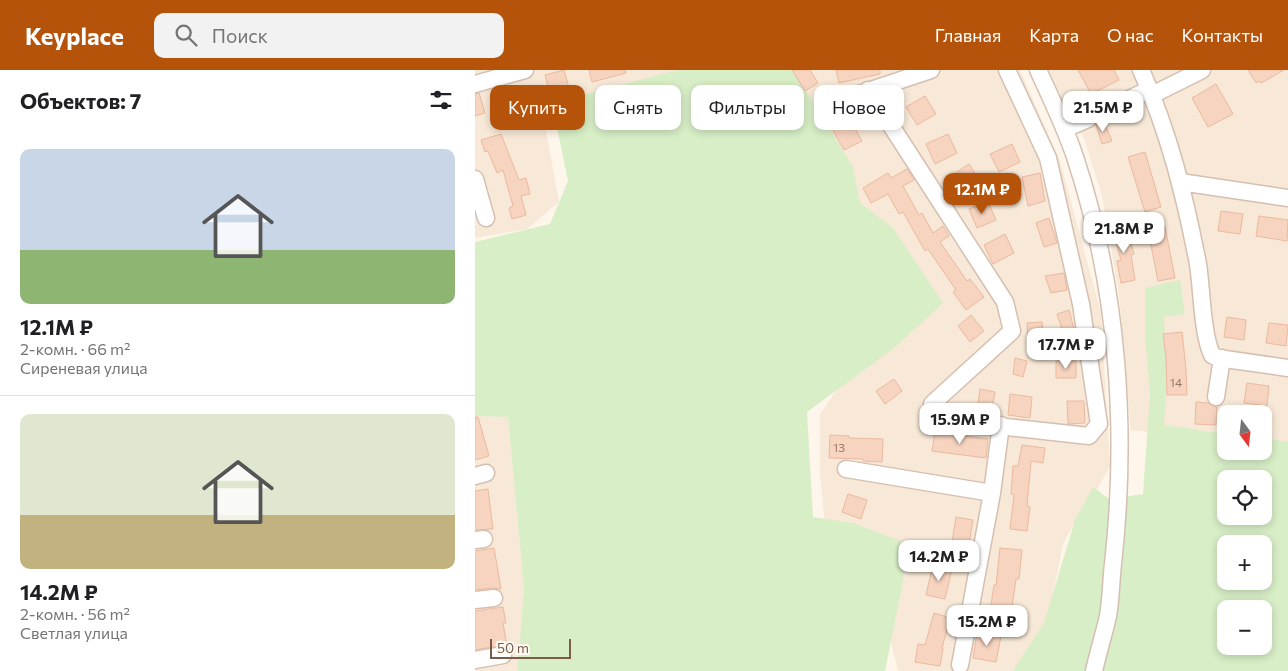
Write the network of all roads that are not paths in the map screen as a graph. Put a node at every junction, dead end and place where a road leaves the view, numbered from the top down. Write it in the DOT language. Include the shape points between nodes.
graph roads {
  1 [pos="525,70"];
  2 [pos="931,70"];
  3 [pos="1007,70"];
  4 [pos="1038,70"];
  5 [pos="1141,70"];
  6 [pos="1202,70"];
  7 [pos="475,84"];
  8 [pos="884,85"];
  9 [pos="1151,92"];
  10 [pos="894,130"];
  11 [pos="1065,130"];
  12 [pos="475,179"];
  13 [pos="1180,182"];
  14 [pos="1288,198"];
  15 [pos="486,218"];
  16 [pos="1222,358"];
  17 [pos="1288,368"];
  18 [pos="1216,397"];
  19 [pos="1001,425"];
  20 [pos="846,469"];
  21 [pos="992,493"];
  22 [pos="494,598"];
  23 [pos="475,600"];
  24 [pos="503,655"];
  25 [pos="475,660"];
  26 [pos="960,665"];
  27 [pos="1094,671"];
  1 -- 7 [label="street"];
  2 -- 8 [label="street"];
  3 -- 19 [label="street" via="1048,158 1081,304 1099,424 1089,436"];
  4 -- 11 [label="street"];
  5 -- 9 [label="street"];
  6 -- 9 [label="street"];
  9 -- 11 [label="street"];
  9 -- 13 [label="street"];
  10 -- 19 [label="street" via="1005,302 1012,331 932,404 943,420"];
  11 -- 27 [label="street" via="1101,254 1114,342 1117,390 1119,513 1108,616"];
  12 -- 15 [label="street"];
  13 -- 14 [label="street"];
  13 -- 16 [label="street" via="1198,267 1209,349 1212,355"];
  16 -- 17 [label="street"];
  16 -- 18 [label="street"];
  19 -- 21 [label="street"];
  20 -- 21 [label="street"];
  21 -- 26 [label="street"];
  22 -- 23 [label="street"];
  24 -- 25 [label="street"];
}
